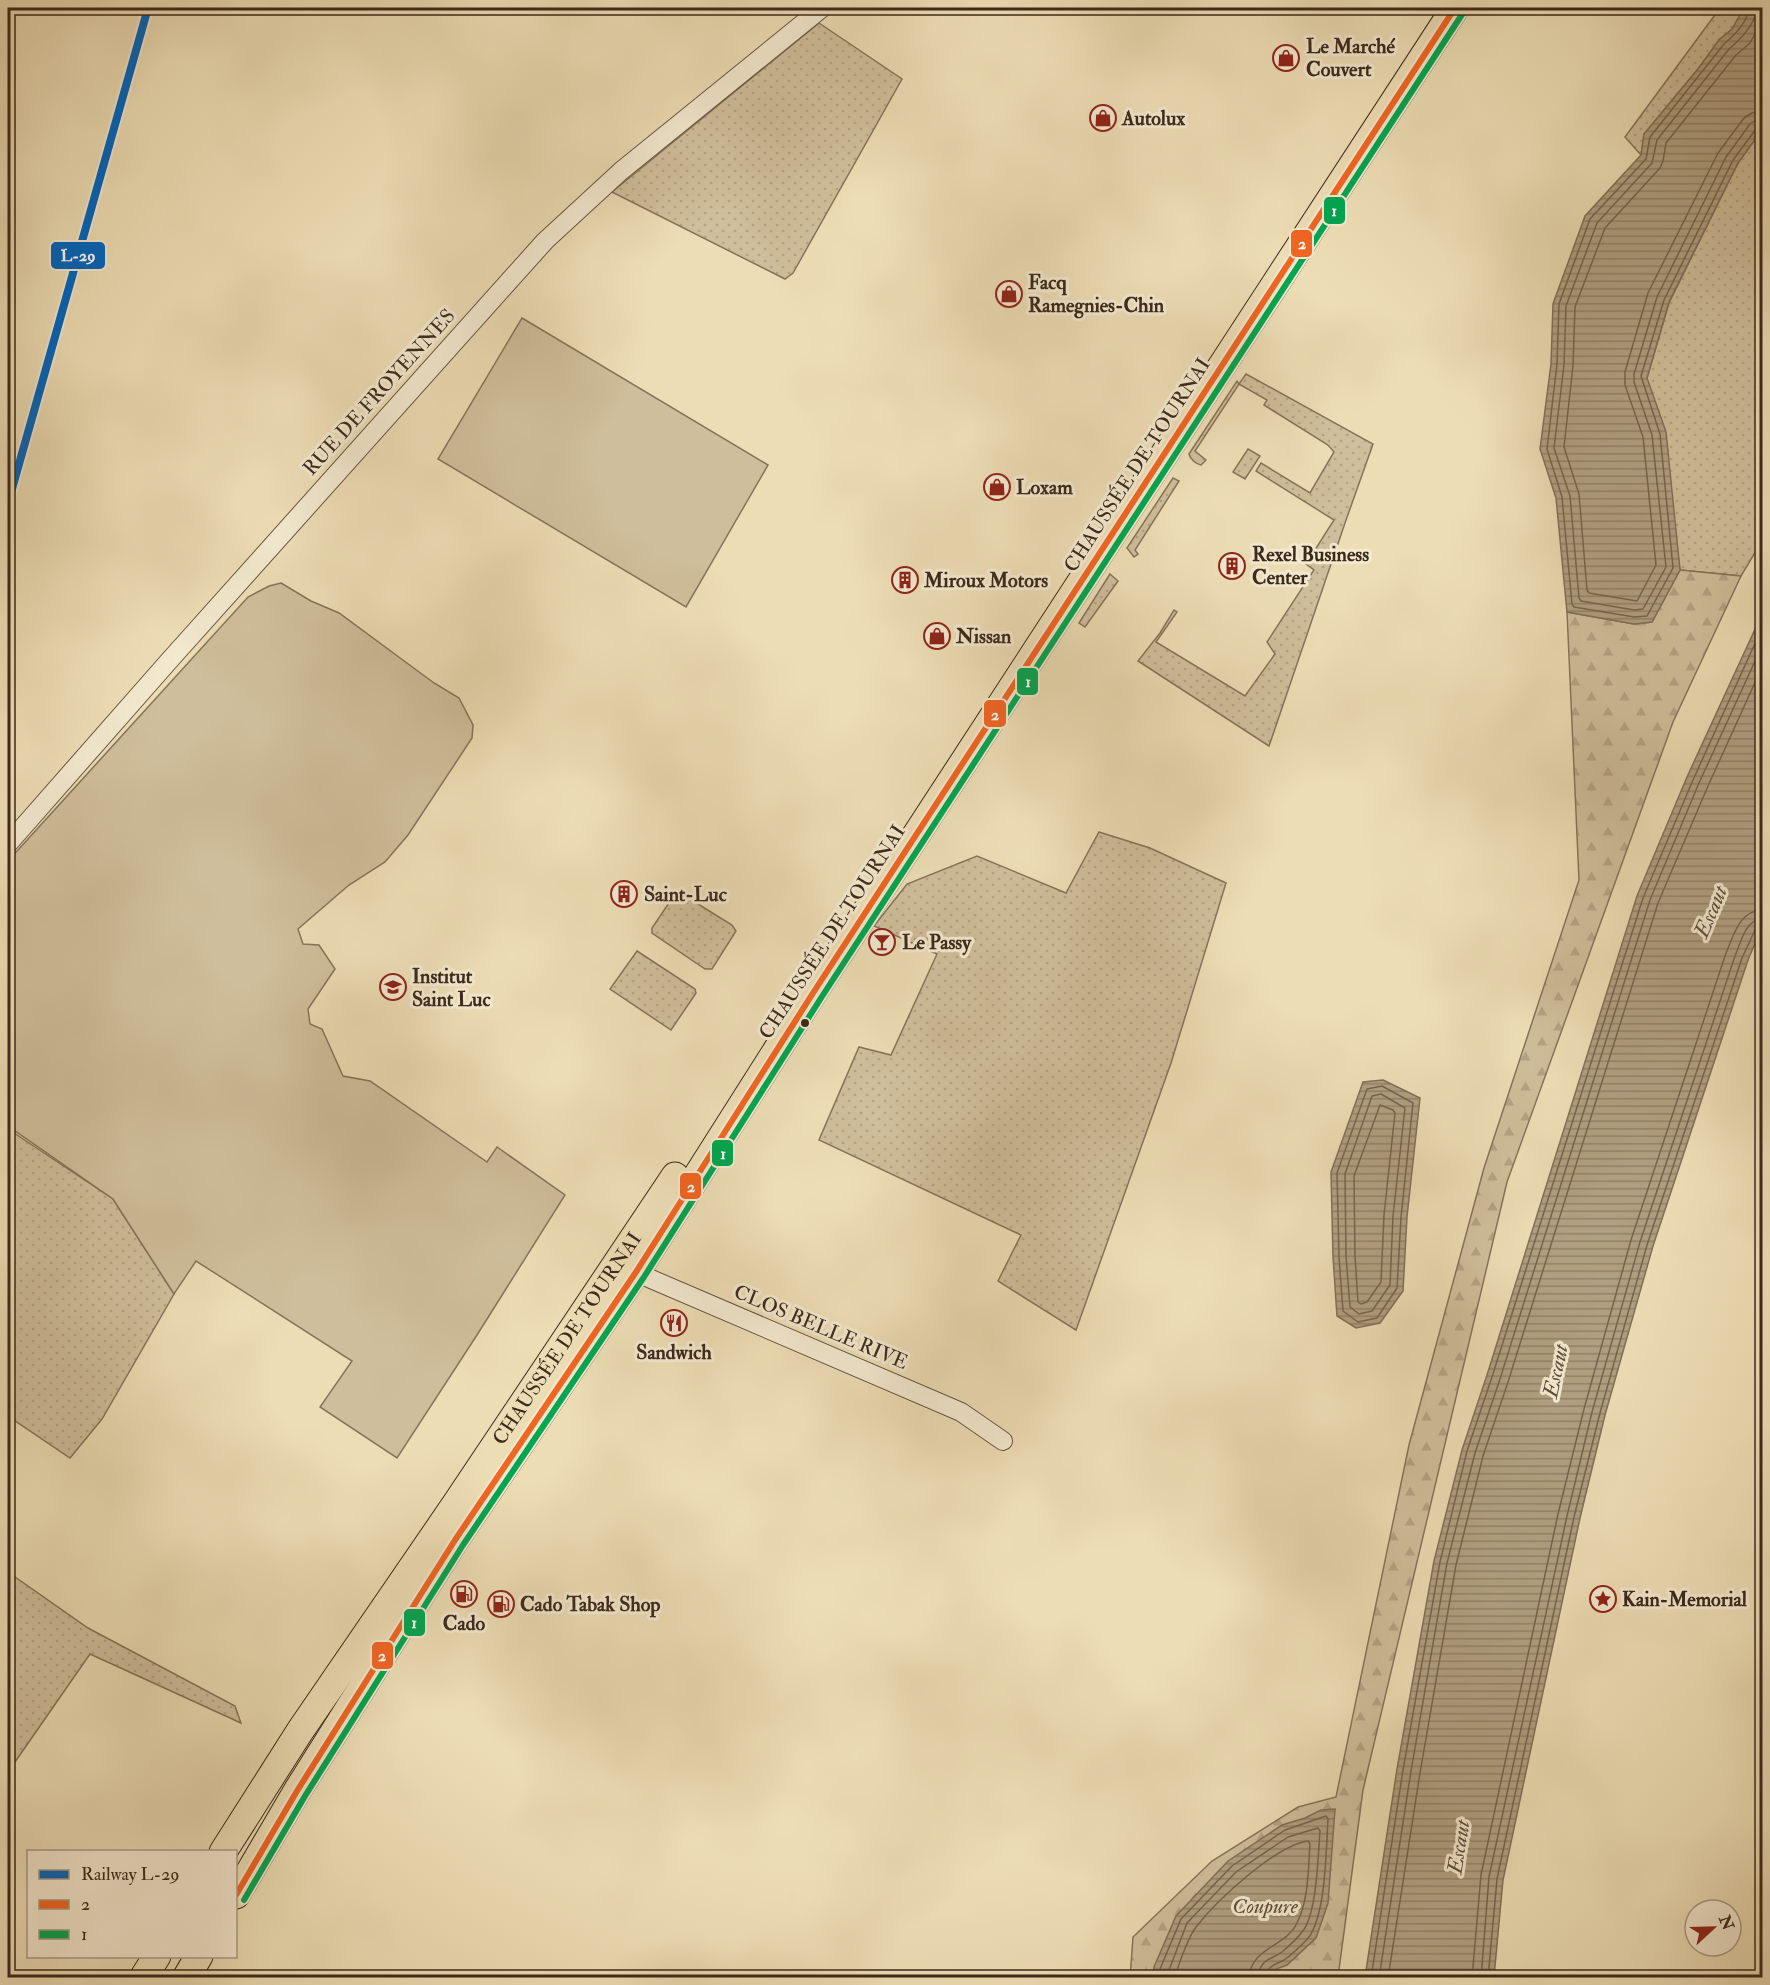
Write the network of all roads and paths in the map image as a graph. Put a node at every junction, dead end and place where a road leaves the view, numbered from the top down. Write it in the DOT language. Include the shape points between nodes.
graph roads {
  1 [pos="822,8"];
  2 [pos="1434,8"];
  3 [pos="1455,8"];
  4 [pos="8,844"];
  5 [pos="627,1267"];
  6 [pos="1003,1441"];
  7 [pos="224,1850"];
  8 [pos="237,1892"];
  9 [pos="156,1958"];
  10 [pos="197,1958"];
  11 [pos="143,1977"];
  12 [pos="186,1977"];
  1 -- 4 [label="street, RUE DE FROYENNES" via="621,171 545,241"];
  2 -- 5 [label="main road, CHAUSSÉE DE TOURNAI"];
  3 -- 5 [label="main road, CHAUSSÉE DE TOURNAI" via="813,993"];
  5 -- 6 [label="street, CLOS BELLE RIVE" via="961,1412"];
  5 -- 7 [label="main road, CHAUSSÉE DE TOURNAI" via="469,1485 300,1731"];
  5 -- 8 [label="main road, CHAUSSÉE DE TOURNAI"];
  9 -- 11 [label="main road"];
  10 -- 12 [label="main road"];
}
